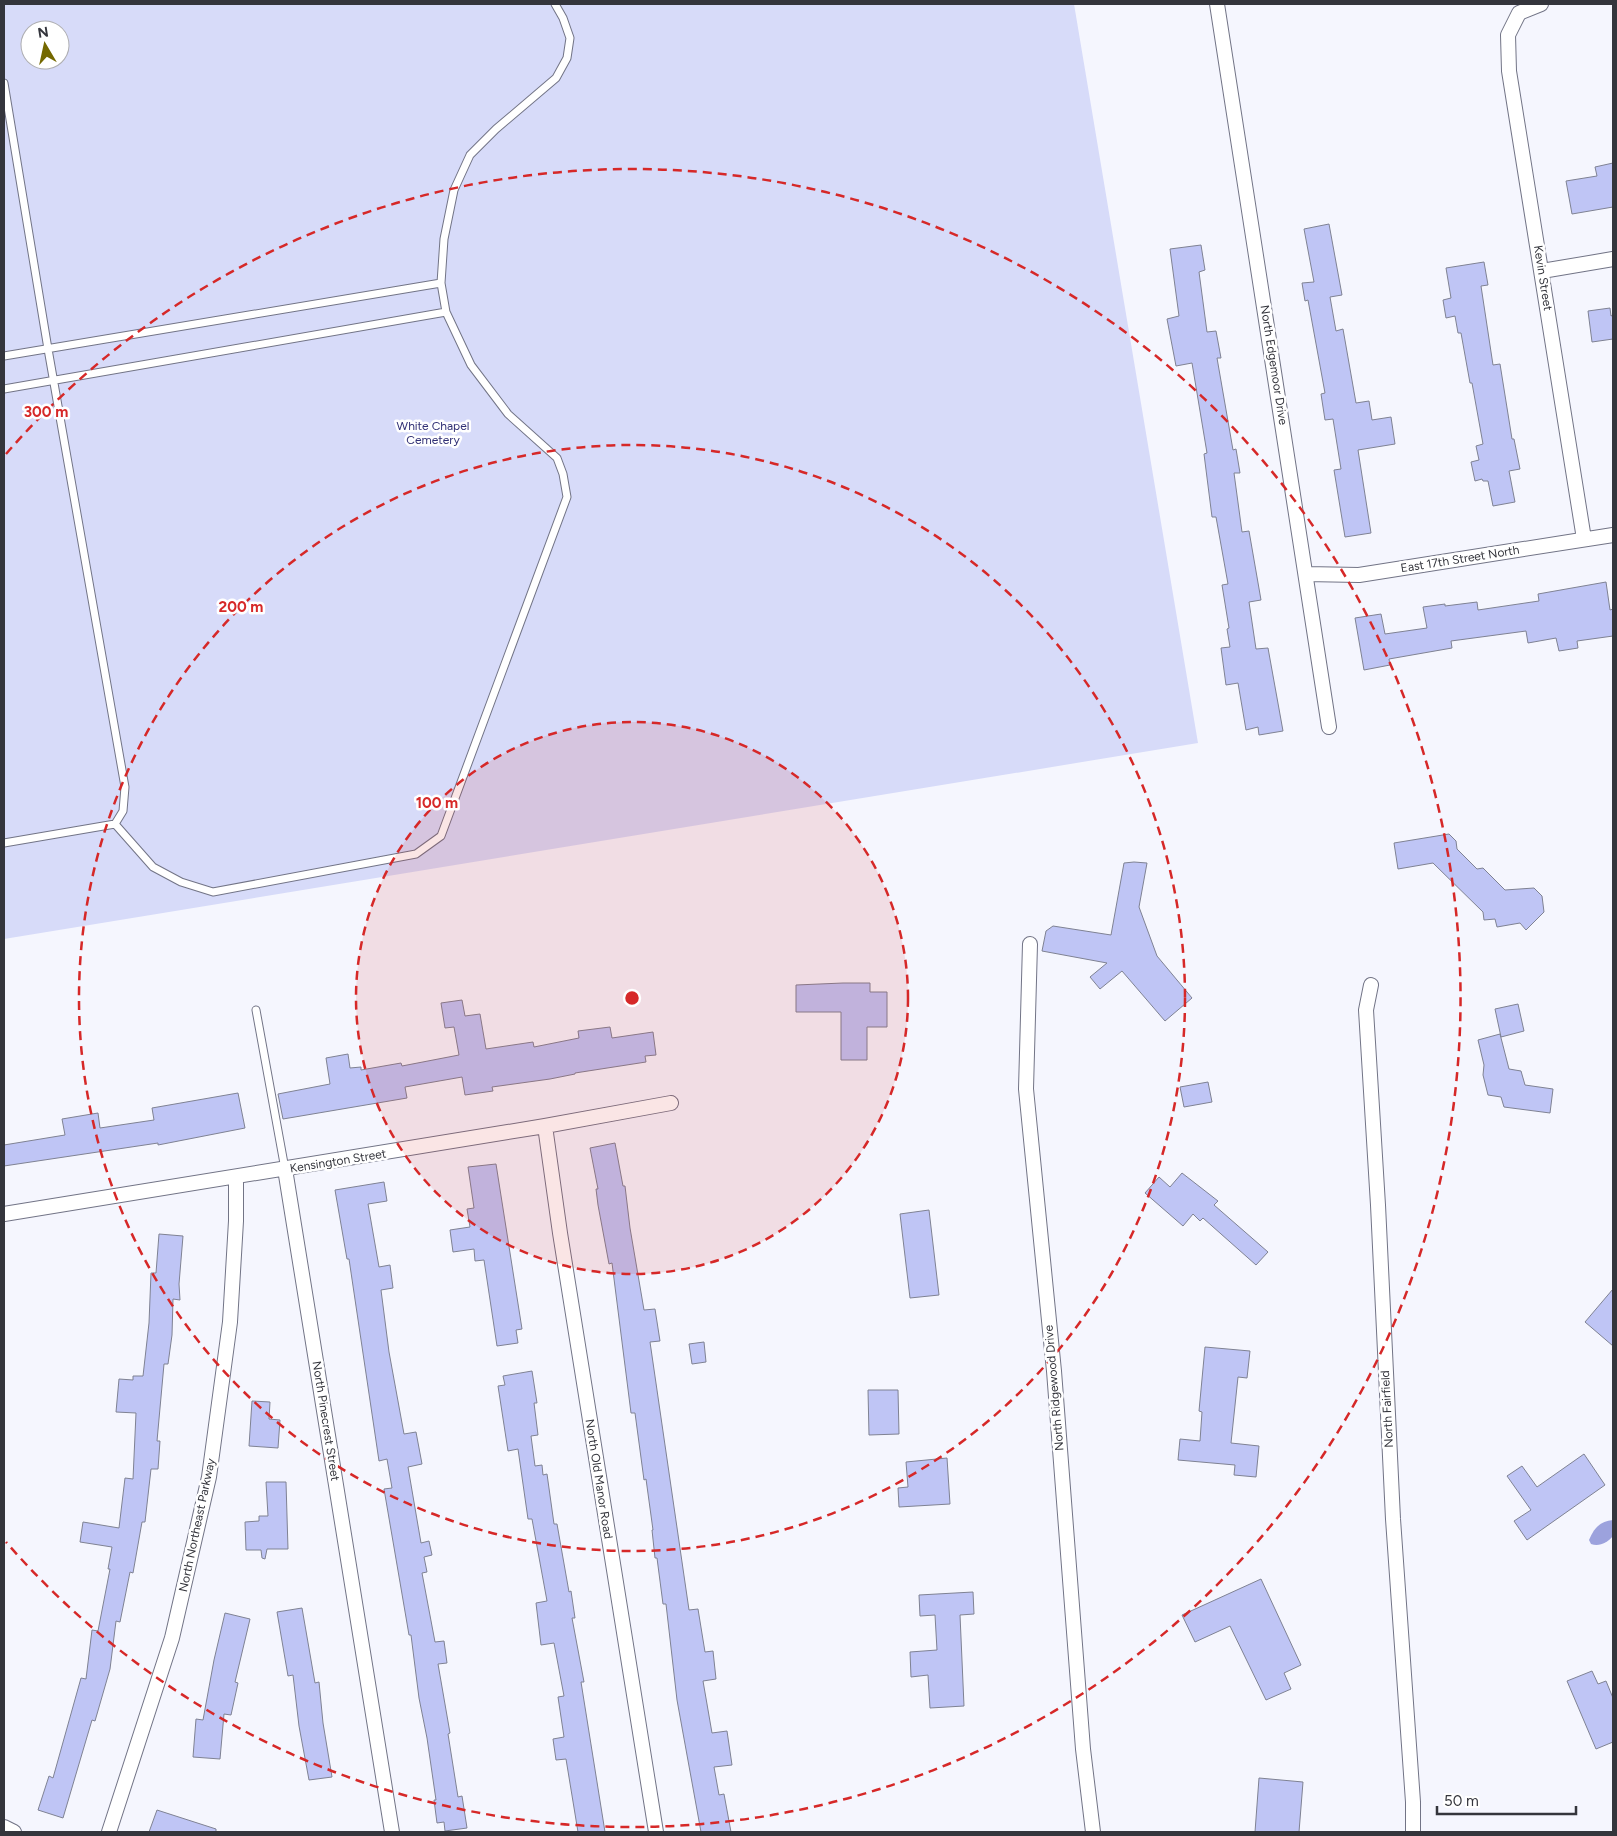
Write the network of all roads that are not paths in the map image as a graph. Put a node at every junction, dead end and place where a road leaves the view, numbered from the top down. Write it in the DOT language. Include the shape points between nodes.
graph roads {
  1 [pos="555,4"];
  2 [pos="1217,4"];
  3 [pos="1541,4"];
  4 [pos="4,83"];
  5 [pos="1613,259"];
  6 [pos="1542,271"];
  7 [pos="441,283"];
  8 [pos="446,312"];
  9 [pos="48,349"];
  10 [pos="4,356"];
  11 [pos="54,380"];
  12 [pos="4,389"];
  13 [pos="1613,535"];
  14 [pos="1584,539"];
  15 [pos="1306,574"];
  16 [pos="1330,727"];
  17 [pos="115,824"];
  18 [pos="4,843"];
  19 [pos="1030,944"];
  20 [pos="1371,985"];
  21 [pos="256,1010"];
  22 [pos="671,1103"];
  23 [pos="545,1126"];
  24 [pos="285,1169"];
  25 [pos="236,1177"];
  26 [pos="4,1214"];
  27 [pos="4,1827"];
  28 [pos="14,1832"];
  29 [pos="108,1832"];
  30 [pos="392,1832"];
  31 [pos="656,1832"];
  32 [pos="1093,1832"];
  33 [pos="1413,1832"];
  1 -- 7 [label="lane" via="570,38 567,58 556,78 470,155 454,190 444,238"];
  2 -- 15 [label="street, North Edgemoor Drive"];
  3 -- 6 [label="street, Kevin Street" via="1519,13 1508,35 1509,71"];
  4 -- 9 [label="lane"];
  5 -- 6 [label="street"];
  6 -- 14 [label="street, Kevin Street"];
  7 -- 8 [label="lane"];
  7 -- 9 [label="lane"];
  8 -- 11 [label="lane"];
  8 -- 17 [label="lane" via="471,365 502,407 557,458 567,497 441,836 416,854 213,892 181,882 153,867"];
  9 -- 10 [label="lane"];
  9 -- 11 [label="lane"];
  11 -- 12 [label="lane"];
  11 -- 17 [label="lane" via="125,787 124,811"];
  13 -- 14 [label="street, East 17th Street North"];
  14 -- 15 [label="street, East 17th Street North" via="1359,575"];
  15 -- 16 [label="street, North Edgemoor Drive"];
  17 -- 18 [label="lane"];
  19 -- 32 [label="street, North Ridgewood Drive" via="1026,1089 1054,1371 1083,1749"];
  20 -- 33 [label="street, North Fairfield" via="1366,1010"];
  21 -- 24 [label="lane, North Pinecrest Street"];
  22 -- 23 [label="street, Kensington Street"];
  23 -- 24 [label="street, Kensington Street"];
  23 -- 31 [label="street, North Old Manor Road"];
  24 -- 25 [label="street, Kensington Street"];
  24 -- 30 [label="street, North Pinecrest Street"];
  25 -- 26 [label="street, Kensington Street"];
  25 -- 29 [label="street, North Northeast Parkway" via="230,1322 209,1477 172,1638"];
  27 -- 28 [label="street"];
}
